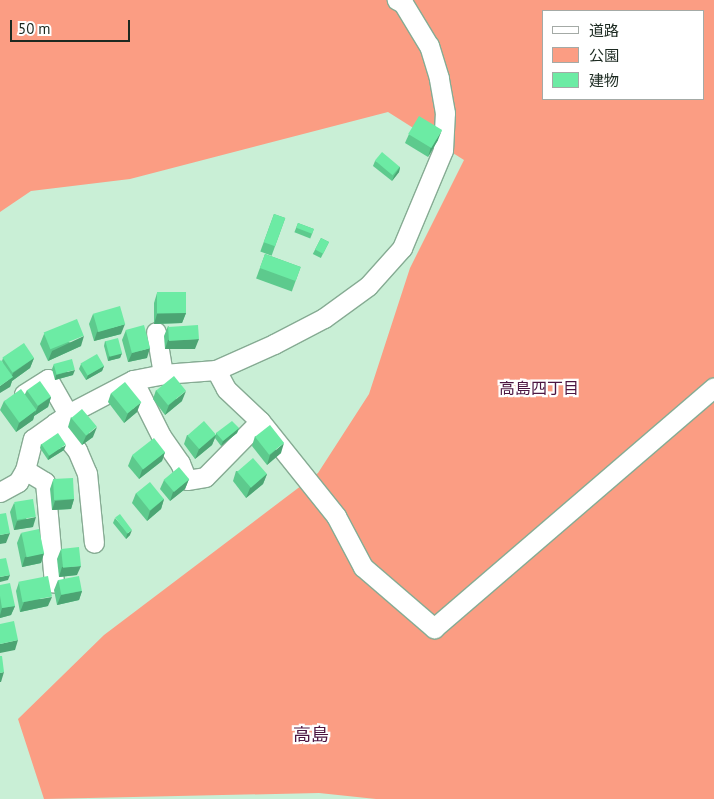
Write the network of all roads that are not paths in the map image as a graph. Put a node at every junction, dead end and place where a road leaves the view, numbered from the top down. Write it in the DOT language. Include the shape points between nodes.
graph roads {
  1 [pos="397,0"];
  2 [pos="156,332"];
  3 [pos="216,370"];
  4 [pos="163,374"];
  5 [pos="133,380"];
  6 [pos="714,388"];
  7 [pos="24,394"];
  8 [pos="62,418"];
  9 [pos="260,421"];
  10 [pos="25,470"];
  11 [pos="0,492"];
  12 [pos="94,544"];
  13 [pos="54,583"];
  1 -- 3 [label="street" via="403,3 429,46 439,78 444,114 443,150 402,248 368,286 324,318"];
  2 -- 4 [label="street"];
  3 -- 4 [label="street"];
  3 -- 9 [label="street" via="226,390"];
  4 -- 5 [label="street"];
  5 -- 8 [label="street"];
  5 -- 9 [label="street" via="160,436 180,463 187,480 205,477"];
  6 -- 9 [label="street" via="434,628 363,567 336,516"];
  7 -- 8 [label="street" via="48,379"];
  8 -- 10 [label="street" via="32,439"];
  8 -- 12 [label="street" via="87,473"];
  10 -- 11 [label="street" via="18,482"];
  10 -- 13 [label="street" via="45,482"];
}
